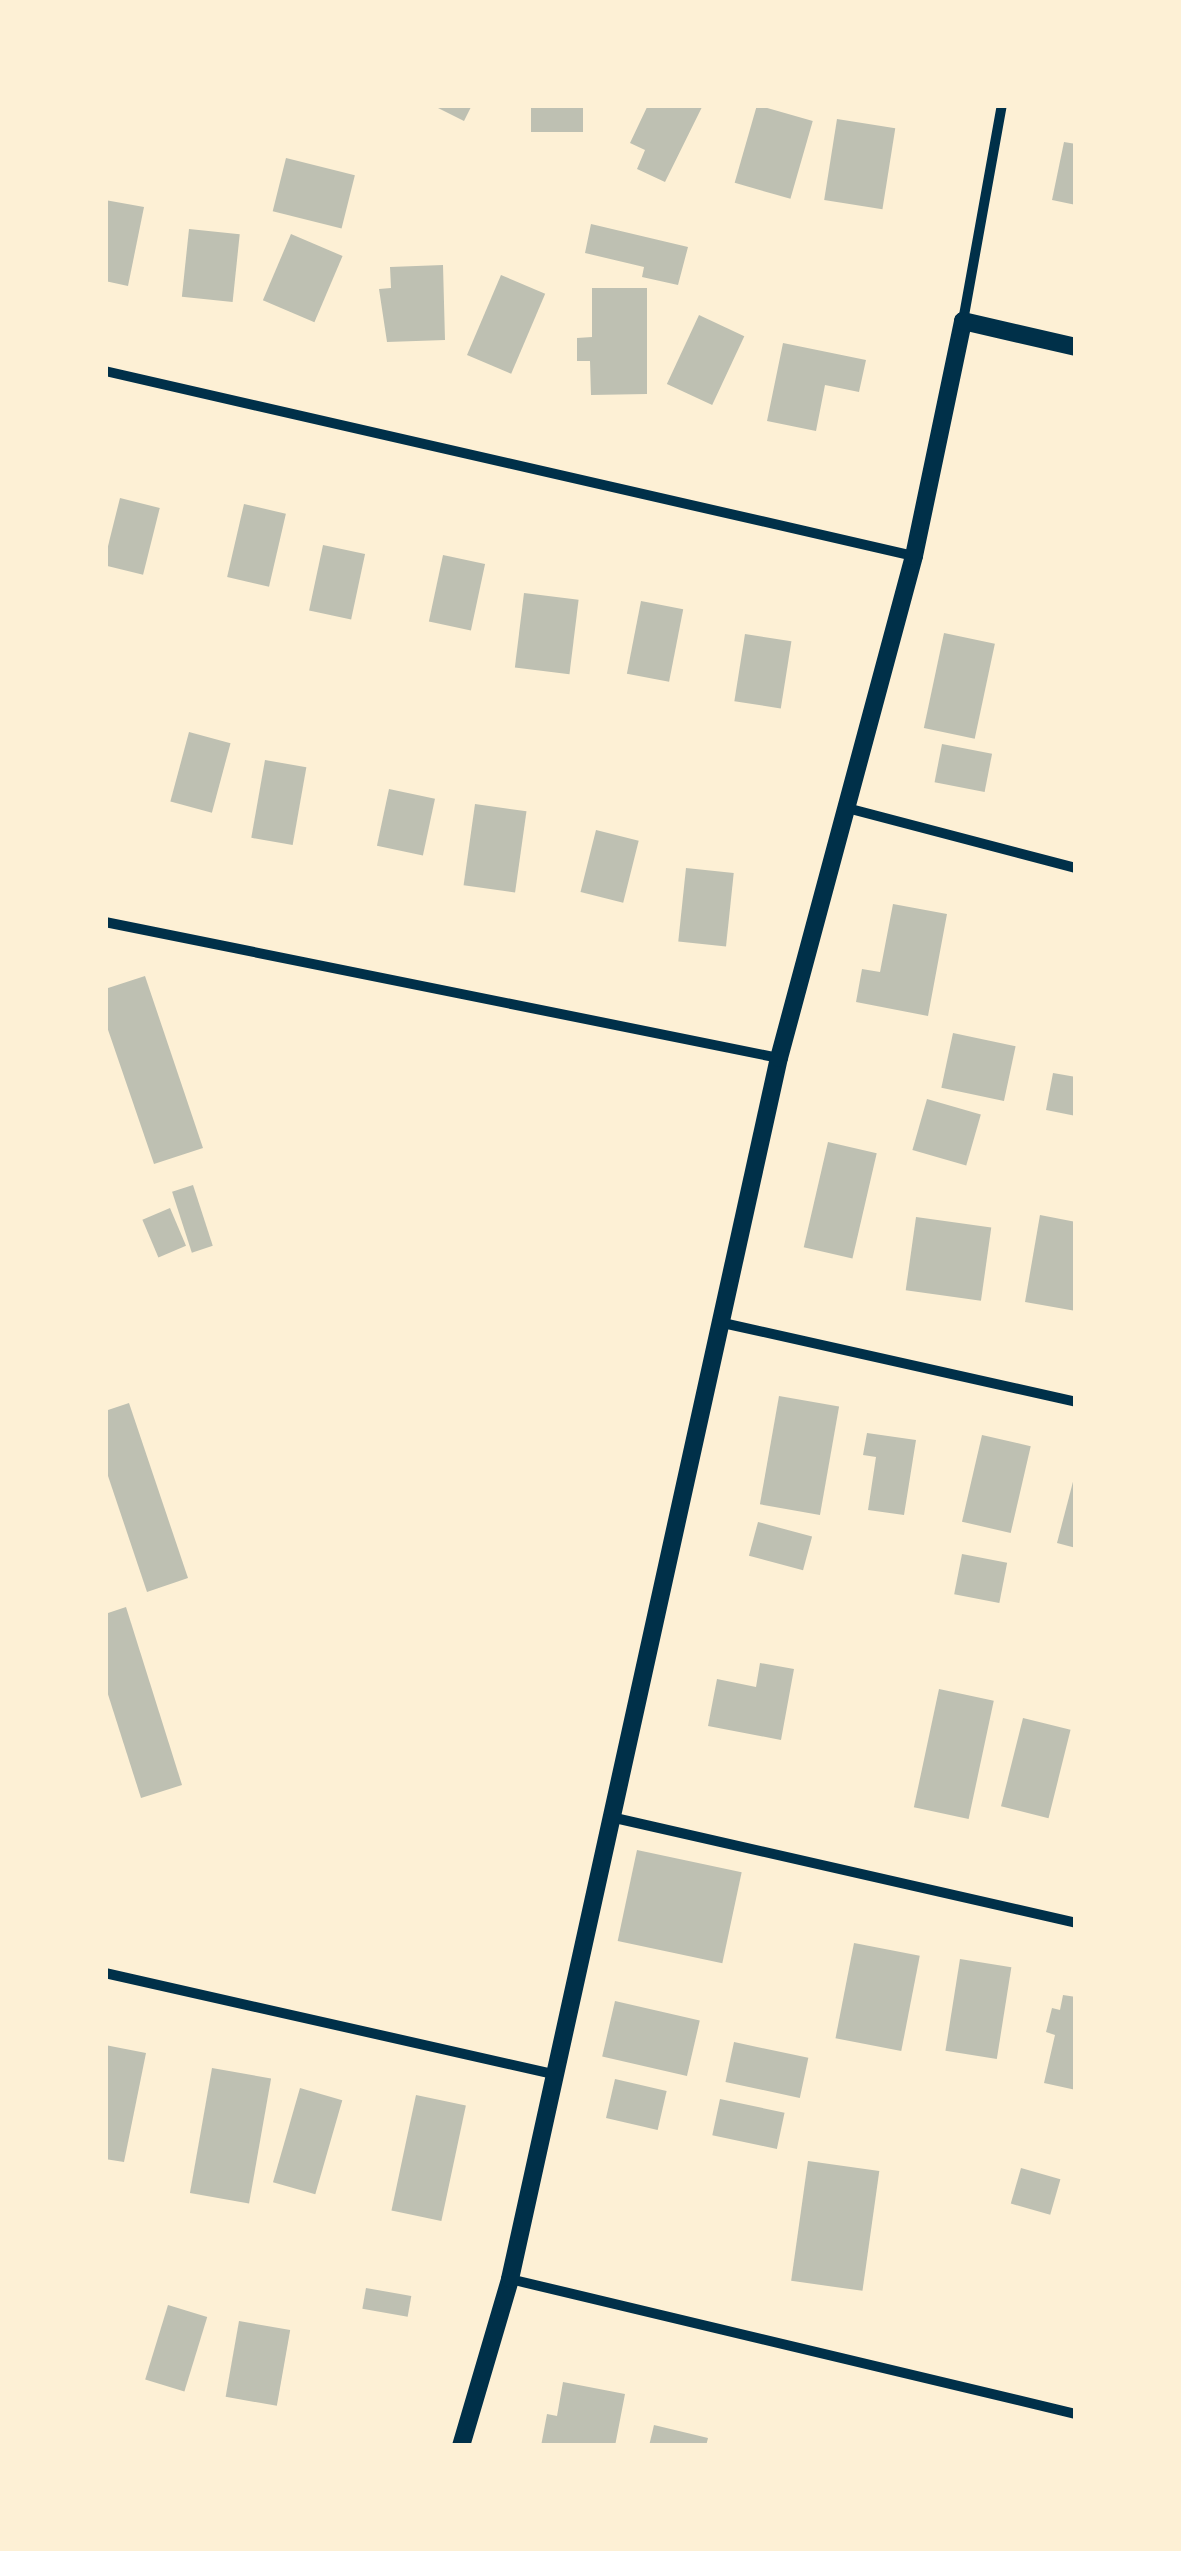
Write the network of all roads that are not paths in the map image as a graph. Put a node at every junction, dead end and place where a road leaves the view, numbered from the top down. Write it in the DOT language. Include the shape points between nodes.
graph roads {
  1 [pos="1002,105"];
  2 [pos="963,321"];
  3 [pos="1076,346"];
  4 [pos="105,371"];
  5 [pos="914,556"];
  6 [pos="847,808"];
  7 [pos="1076,868"];
  8 [pos="105,922"];
  9 [pos="778,1058"];
  10 [pos="724,1323"];
  11 [pos="1076,1402"];
  12 [pos="615,1818"];
  13 [pos="1076,1923"];
  14 [pos="105,1973"];
  15 [pos="556,2075"];
  16 [pos="510,2279"];
  17 [pos="1076,2414"];
  18 [pos="461,2446"];
  1 -- 2 [label="street"];
  2 -- 3 [label="street"];
  2 -- 5 [label="street"];
  4 -- 5 [label="street"];
  5 -- 6 [label="street"];
  6 -- 7 [label="street"];
  6 -- 9 [label="street"];
  8 -- 9 [label="street"];
  9 -- 10 [label="street"];
  10 -- 11 [label="street"];
  10 -- 12 [label="street"];
  12 -- 13 [label="street"];
  12 -- 15 [label="street"];
  14 -- 15 [label="street"];
  15 -- 16 [label="street"];
  16 -- 17 [label="street"];
  16 -- 18 [label="street"];
}
